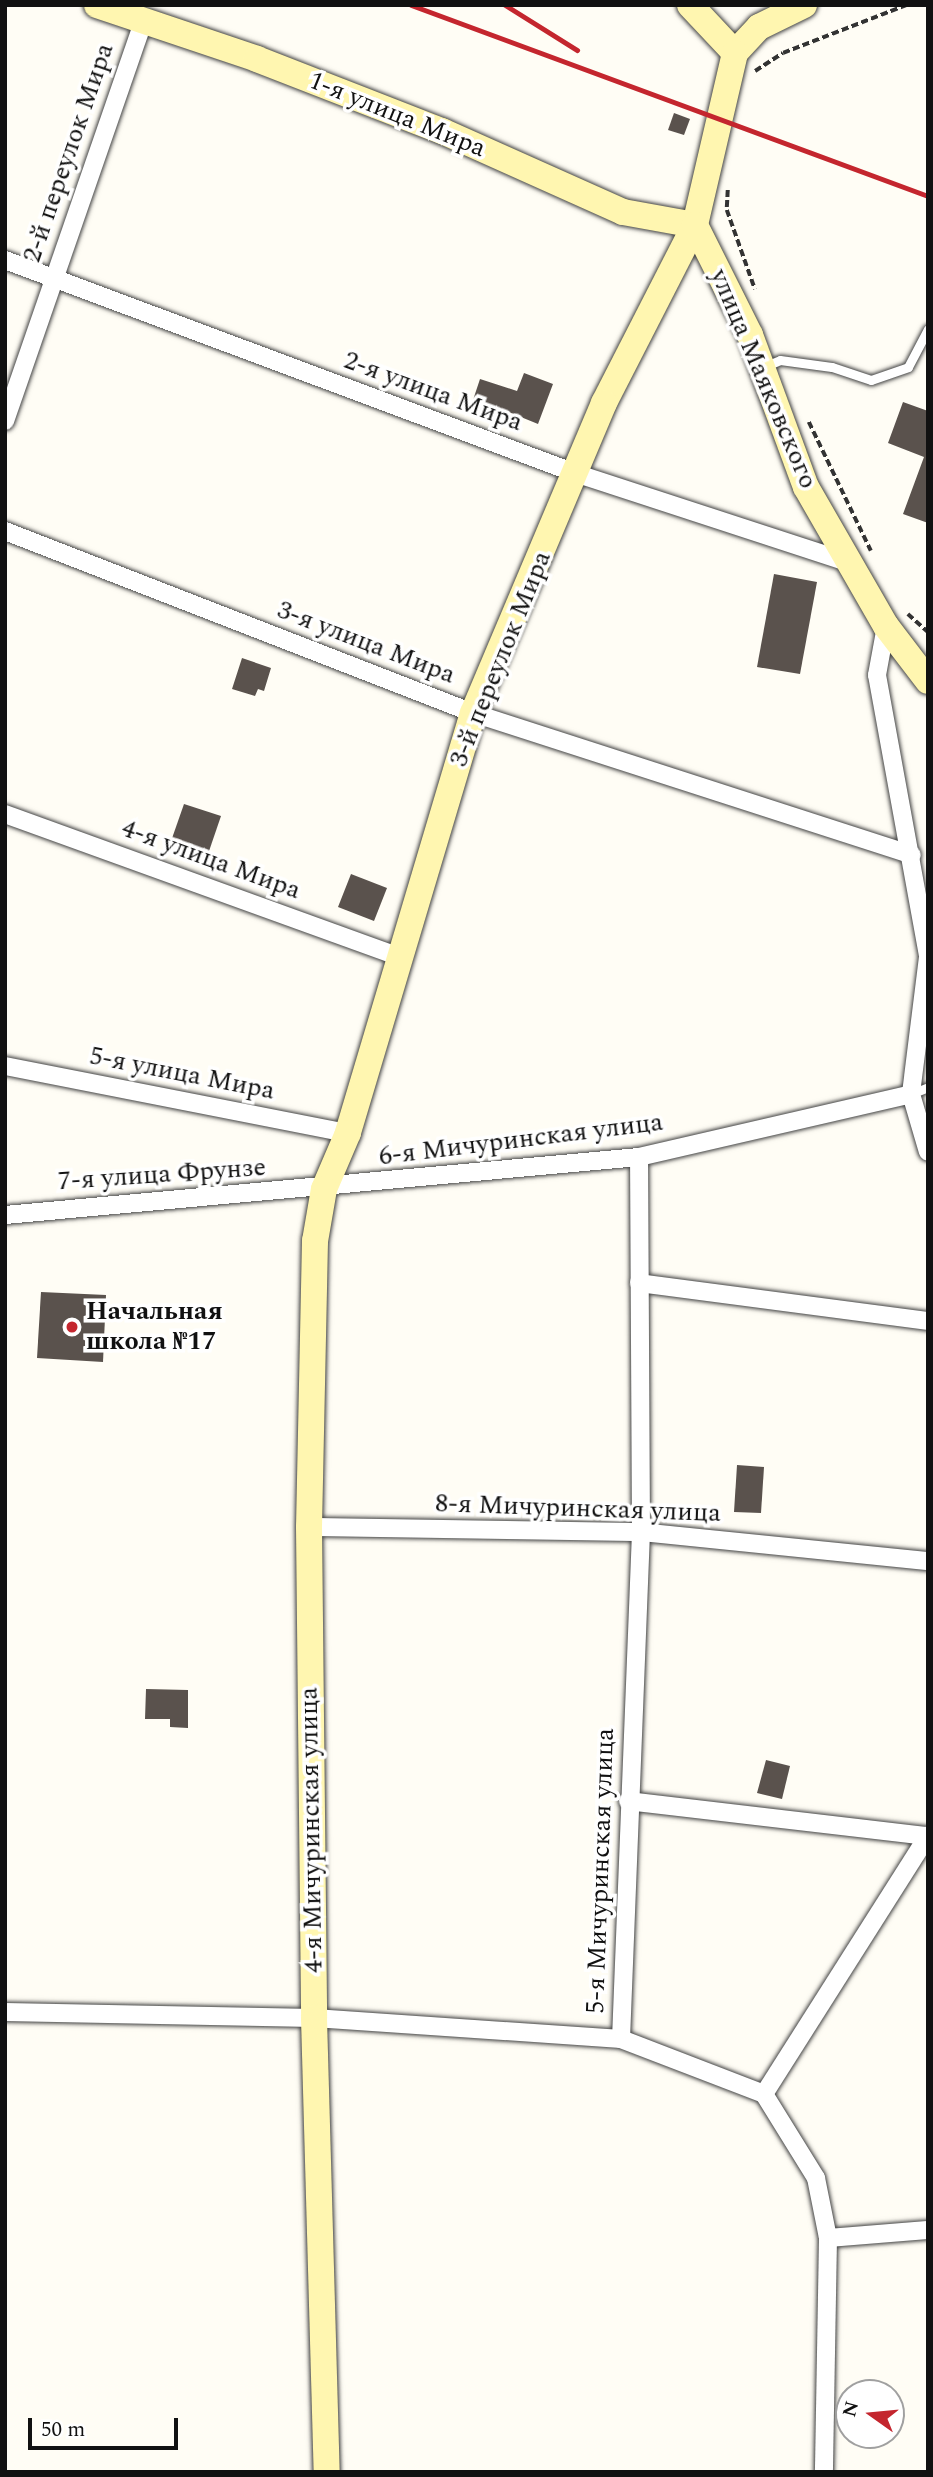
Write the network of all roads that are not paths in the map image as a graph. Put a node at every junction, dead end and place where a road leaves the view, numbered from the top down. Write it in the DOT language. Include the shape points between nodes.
graph roads {
  1 [pos="97,5"];
  2 [pos="690,5"];
  3 [pos="804,5"];
  4 [pos="143,22"];
  5 [pos="735,53"];
  6 [pos="695,225"];
  7 [pos="5,260"];
  8 [pos="52,279"];
  9 [pos="928,329"];
  10 [pos="761,368"];
  11 [pos="5,421"];
  12 [pos="575,473"];
  13 [pos="5,531"];
  14 [pos="847,562"];
  15 [pos="892,616"];
  16 [pos="928,681"];
  17 [pos="473,713"];
  18 [pos="5,814"];
  19 [pos="912,855"];
  20 [pos="398,956"];
  21 [pos="5,1066"];
  22 [pos="920,1090"];
  23 [pos="348,1133"];
  24 [pos="928,1152"];
  25 [pos="639,1157"];
  26 [pos="324,1189"];
  27 [pos="5,1215"];
  28 [pos="639,1283"];
  29 [pos="928,1321"];
  30 [pos="309,1527"];
  31 [pos="640,1532"];
  32 [pos="928,1561"];
  33 [pos="628,1801"];
  34 [pos="928,1836"];
  35 [pos="5,2012"];
  36 [pos="314,2018"];
  37 [pos="621,2039"];
  38 [pos="764,2094"];
  39 [pos="928,2230"];
  40 [pos="828,2238"];
  41 [pos="327,2472"];
  42 [pos="824,2472"];
  1 -- 4 [label="street, 1-я улица Мира"];
  2 -- 5 [label="street"];
  3 -- 5 [label="street" via="759,27"];
  4 -- 6 [label="street, 1-я улица Мира" via="257,59 430,126 622,212"];
  4 -- 8 [label="street, 2-й переулок Мира"];
  5 -- 6 [label="street"];
  6 -- 10 [label="street, улица Маяковского"];
  6 -- 12 [label="street, 3-й переулок Мира" via="604,403"];
  7 -- 8 [label="street, 2-я улица Мира"];
  8 -- 11 [label="street, 2-й переулок Мира"];
  8 -- 12 [label="street, 2-я улица Мира"];
  9 -- 10 [label="lane" via="908,367 871,380 832,367 780,360"];
  10 -- 14 [label="street, улица Маяковского" via="806,487"];
  12 -- 14 [label="street, 2-я улица Мира"];
  12 -- 17 [label="street, 3-й переулок Мира"];
  13 -- 17 [label="street, 3-я улица Мира"];
  14 -- 15 [label="street, улица Маяковского"];
  15 -- 16 [label="street, улица Маяковского"];
  15 -- 19 [label="street" via="877,674"];
  17 -- 19 [label="street, 3-я улица Мира"];
  17 -- 20 [label="street, 3-й переулок Мира"];
  18 -- 20 [label="street, 4-я улица Мира"];
  19 -- 22 [label="street" via="928,957"];
  20 -- 23 [label="street, 3-й переулок Мира"];
  21 -- 23 [label="street, 5-я улица Мира"];
  22 -- 24 [label="street"];
  22 -- 25 [label="street, 6-я Мичуринская улица"];
  23 -- 26 [label="street, 3-й переулок Мира"];
  25 -- 26 [label="street, 6-я Мичуринская улица"];
  25 -- 28 [label="street, 5-я Мичуринская улица"];
  26 -- 27 [label="street, 7-я улица Фрунзе"];
  26 -- 30 [label="street, 4-я Мичуринская улица" via="315,1241"];
  28 -- 29 [label="street"];
  28 -- 31 [label="street, 5-я Мичуринская улица"];
  30 -- 31 [label="street, 8-я Мичуринская улица"];
  30 -- 36 [label="street, 4-я Мичуринская улица"];
  31 -- 32 [label="street, 8-я Мичуринская улица"];
  31 -- 33 [label="street, 5-я Мичуринская улица"];
  33 -- 34 [label="street"];
  33 -- 37 [label="street, 5-я Мичуринская улица"];
  34 -- 38 [label="street"];
  35 -- 36 [label="street"];
  36 -- 37 [label="street"];
  36 -- 41 [label="street, 4-я Мичуринская улица"];
  37 -- 38 [label="street, 5-я Мичуринская улица"];
  38 -- 40 [label="street" via="816,2178"];
  39 -- 40 [label="street"];
  40 -- 42 [label="street"];
}
